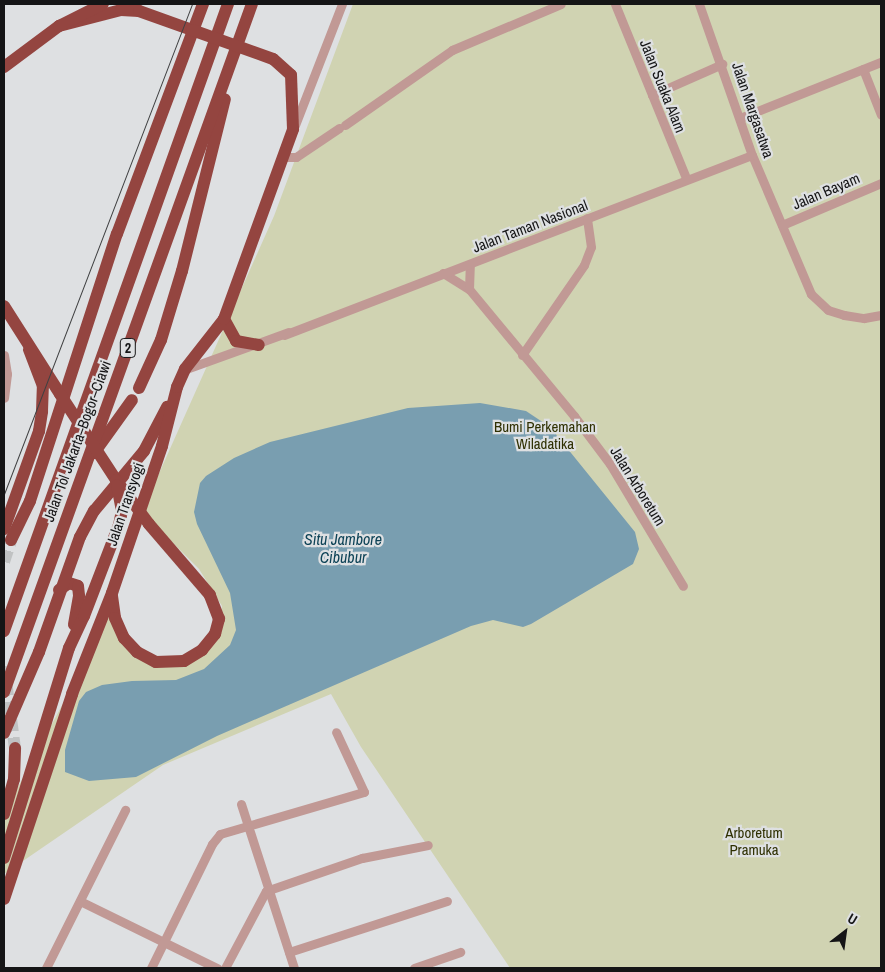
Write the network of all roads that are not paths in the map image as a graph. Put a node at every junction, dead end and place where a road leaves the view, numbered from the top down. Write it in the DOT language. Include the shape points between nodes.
graph roads {
  1 [pos="103,4"];
  2 [pos="203,4"];
  3 [pos="228,4"];
  4 [pos="252,4"];
  5 [pos="342,4"];
  6 [pos="561,4"];
  7 [pos="615,4"];
  8 [pos="699,4"];
  9 [pos="81,7"];
  10 [pos="59,26"];
  11 [pos="242,34"];
  12 [pos="881,62"];
  13 [pos="722,64"];
  14 [pos="4,67"];
  15 [pos="863,69"];
  16 [pos="652,95"];
  17 [pos="881,115"];
  18 [pos="740,118"];
  19 [pos="293,129"];
  20 [pos="752,155"];
  21 [pos="284,157"];
  22 [pos="686,178"];
  23 [pos="881,183"];
  24 [pos="587,218"];
  25 [pos="782,225"];
  26 [pos="470,264"];
  27 [pos="443,274"];
  28 [pos="469,289"];
  29 [pos="4,306"];
  30 [pos="881,315"];
  31 [pos="224,319"];
  32 [pos="259,345"];
  33 [pos="29,350"];
  34 [pos="4,354"];
  35 [pos="522,355"];
  36 [pos="186,369"];
  37 [pos="177,387"];
  38 [pos="140,388"];
  39 [pos="4,398"];
  40 [pos="132,400"];
  41 [pos="86,464"];
  42 [pos="116,480"];
  43 [pos="4,529"];
  44 [pos="11,540"];
  45 [pos="683,586"];
  46 [pos="59,590"];
  47 [pos="112,593"];
  48 [pos="4,631"];
  49 [pos="70,648"];
  50 [pos="4,692"];
  51 [pos="336,732"];
  52 [pos="4,733"];
  53 [pos="15,748"];
  54 [pos="241,804"];
  55 [pos="125,810"];
  56 [pos="4,814"];
  57 [pos="24,816"];
  58 [pos="248,824"];
  59 [pos="428,845"];
  60 [pos="4,858"];
  61 [pos="266,891"];
  62 [pos="4,899"];
  63 [pos="80,901"];
  64 [pos="447,901"];
  65 [pos="164,942"];
  66 [pos="289,952"];
  67 [pos="460,952"];
  68 [pos="292,966"];
  69 [pos="46,968"];
  70 [pos="151,968"];
  71 [pos="216,968"];
  72 [pos="225,968"];
  73 [pos="414,968"];
  1 -- 9 [label="highway"];
  2 -- 44 [label="highway" via="118,234 30,501"];
  3 -- 48 [label="highway, Jalan Tol Jakarta–Bogor–Ciawi / 2"];
  4 -- 11 [label="highway, Jalan Tol Jakarta–Bogor–Ciawi / 2"];
  5 -- 19 [label="street"];
  6 -- 21 [label="street" via="459,46 296,157"];
  7 -- 16 [label="street, Jalan Suaka Alam"];
  8 -- 13 [label="street, Jalan Margasatwa"];
  9 -- 10 [label="highway"];
  10 -- 14 [label="highway"];
  10 -- 19 [label="highway, Jalan Transyogi, bridge" via="121,10 139,11 273,59 291,75"];
  11 -- 38 [label="highway" via="182,271 161,340"];
  11 -- 41 [label="highway, Jalan Tol Jakarta–Bogor–Ciawi / 2"];
  12 -- 15 [label="street"];
  13 -- 16 [label="street"];
  13 -- 18 [label="street, Jalan Margasatwa"];
  15 -- 17 [label="street"];
  15 -- 18 [label="street"];
  16 -- 22 [label="street, Jalan Suaka Alam"];
  18 -- 20 [label="street, Jalan Margasatwa"];
  19 -- 21 [label="highway, Jalan Transyogi"];
  20 -- 22 [label="street, Jalan Taman Nasional"];
  20 -- 25 [label="street, Jalan Margasatwa"];
  21 -- 31 [label="highway, Jalan Transyogi"];
  22 -- 24 [label="street, Jalan Taman Nasional"];
  23 -- 25 [label="street, Jalan Bayam"];
  24 -- 26 [label="street, Jalan Taman Nasional"];
  24 -- 35 [label="street" via="591,247 584,265"];
  25 -- 30 [label="street, Jalan Margasatwa" via="807,286 820,304 828,310 853,317"];
  26 -- 27 [label="street, Jalan Taman Nasional"];
  26 -- 28 [label="street"];
  27 -- 28 [label="street, Jalan Arboretum"];
  27 -- 32 [label="street, Jalan Taman Nasional"];
  28 -- 35 [label="street, Jalan Arboretum"];
  29 -- 33 [label="highway"];
  31 -- 32 [label="highway" via="236,341"];
  31 -- 36 [label="highway, Jalan Transyogi"];
  32 -- 36 [label="street, Jalan Taman Nasional"];
  33 -- 42 [label="highway, bridge"];
  33 -- 43 [label="highway" via="43,386 39,431"];
  34 -- 39 [label="street" via="7,374"];
  35 -- 45 [label="street, Jalan Arboretum" via="610,464"];
  36 -- 37 [label="highway, Jalan Transyogi"];
  37 -- 46 [label="highway" via="144,451 94,510"];
  37 -- 47 [label="highway, Jalan Transyogi" via="162,446"];
  40 -- 41 [label="highway"];
  41 -- 50 [label="highway, Jalan Tol Jakarta–Bogor–Ciawi / 2"];
  42 -- 47 [label="highway, bridge" via="210,595 219,618 215,634 202,650 184,661 164,664 147,658 124,638 115,618"];
  42 -- 49 [label="highway, Jalan Transyogi, bridge" via="122,511 119,525"];
  46 -- 49 [label="highway" via="69,583 79,590"];
  46 -- 52 [label="highway" via="39,652"];
  47 -- 57 [label="highway, Jalan Transyogi"];
  49 -- 57 [label="highway, Jalan Transyogi"];
  51 -- 58 [label="street" via="364,792"];
  53 -- 56 [label="highway" via="14,779"];
  54 -- 58 [label="street"];
  55 -- 63 [label="street"];
  57 -- 60 [label="highway, Jalan Transyogi"];
  57 -- 62 [label="highway, Jalan Transyogi"];
  58 -- 61 [label="street"];
  58 -- 65 [label="street" via="220,834 212,844"];
  59 -- 61 [label="street" via="362,858"];
  61 -- 66 [label="street"];
  61 -- 72 [label="street"];
  63 -- 65 [label="street"];
  63 -- 69 [label="street"];
  64 -- 66 [label="street"];
  65 -- 70 [label="street"];
  65 -- 71 [label="street"];
  66 -- 68 [label="street"];
  67 -- 73 [label="street"];
}
